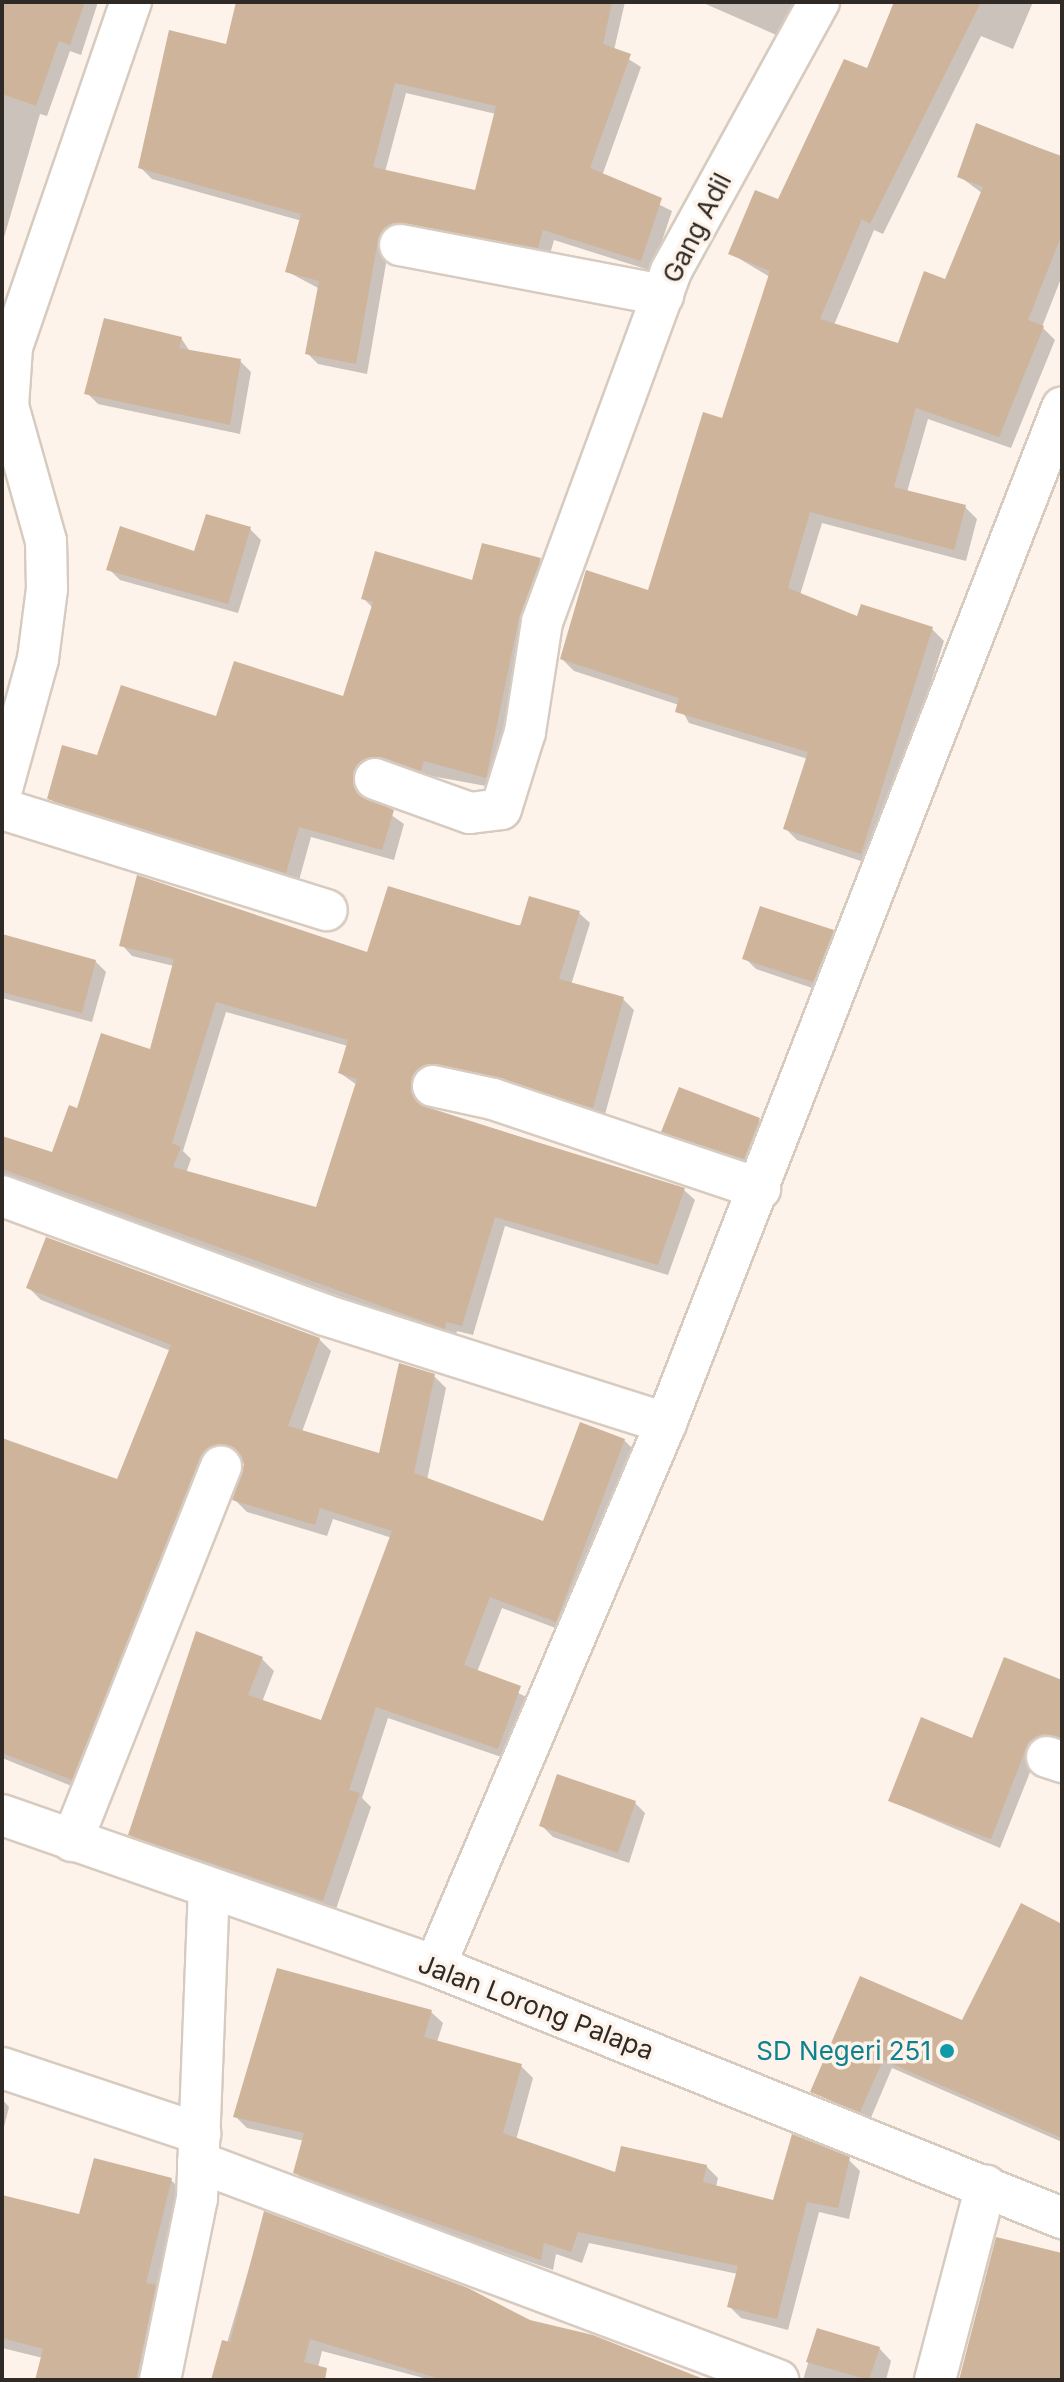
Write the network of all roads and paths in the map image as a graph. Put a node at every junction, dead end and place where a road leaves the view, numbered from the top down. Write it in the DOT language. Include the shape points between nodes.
graph roads {
  1 [pos="131,2"];
  2 [pos="819,2"];
  3 [pos="400,245"];
  4 [pos="663,295"];
  5 [pos="1062,408"];
  6 [pos="375,779"];
  7 [pos="2,789"];
  8 [pos="2,809"];
  9 [pos="327,910"];
  10 [pos="433,1086"];
  11 [pos="760,1189"];
  12 [pos="2,1196"];
  13 [pos="666,1423"];
  14 [pos="221,1467"];
  15 [pos="2,1815"];
  16 [pos="72,1841"];
  17 [pos="209,1888"];
  18 [pos="435,1966"];
  19 [pos="2,2068"];
  20 [pos="199,2148"];
  21 [pos="986,2186"];
  22 [pos="1062,2218"];
  23 [pos="160,2380"];
  24 [pos="778,2380"];
  25 [pos="935,2380"];
  1 -- 7 [label="street" via="12,347 8,406 46,541 47,589 38,659"];
  2 -- 4 [label="street, Gang Adil"];
  3 -- 4 [label="street"];
  4 -- 6 [label="street, Gang Adil" via="589,512 542,622 525,732 501,809 470,813"];
  5 -- 11 [label="street"];
  8 -- 9 [label="street"];
  10 -- 11 [label="street" via="493,1099"];
  11 -- 13 [label="street"];
  12 -- 13 [label="street" via="325,1315"];
  13 -- 18 [label="street"];
  14 -- 16 [label="street"];
  15 -- 16 [label="street, Jalan Lorong Palapa"];
  16 -- 17 [label="street, Jalan Lorong Palapa"];
  17 -- 18 [label="street, Jalan Lorong Palapa"];
  17 -- 20 [label="street"];
  18 -- 21 [label="street, Jalan Lorong Palapa"];
  19 -- 20 [label="street"];
  20 -- 23 [label="street"];
  20 -- 24 [label="street"];
  21 -- 22 [label="street, Jalan Lorong Palapa"];
  21 -- 25 [label="street"];
}
